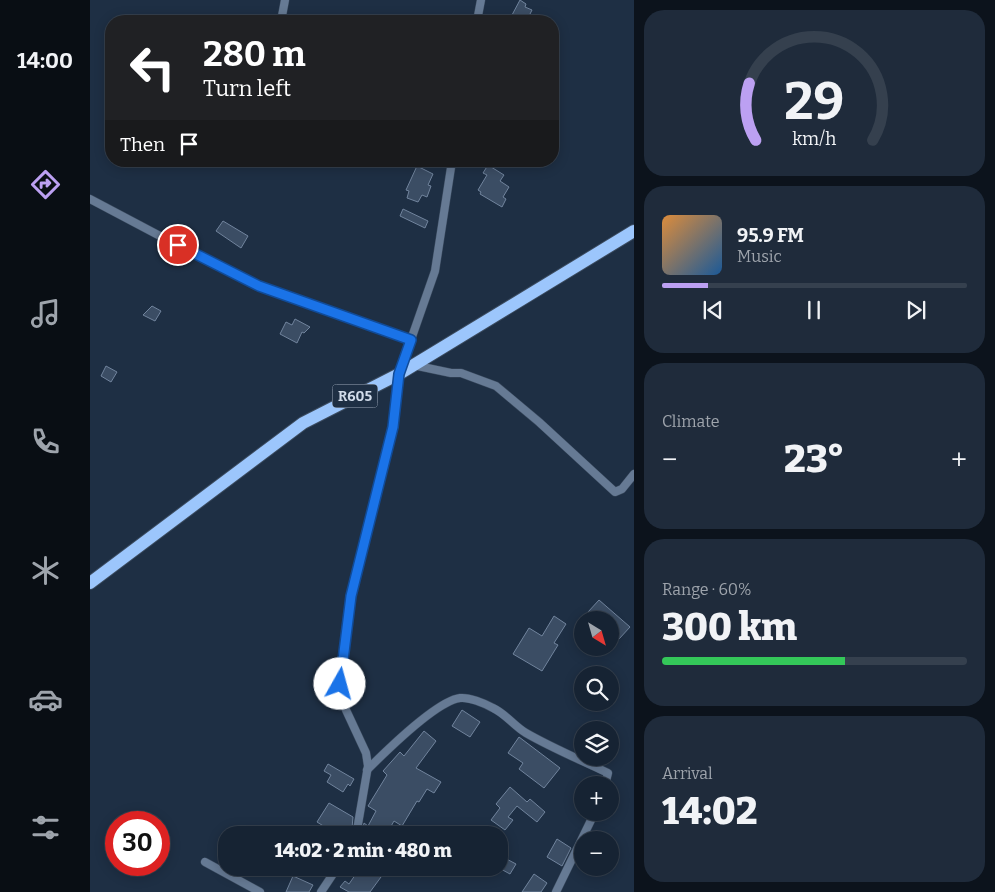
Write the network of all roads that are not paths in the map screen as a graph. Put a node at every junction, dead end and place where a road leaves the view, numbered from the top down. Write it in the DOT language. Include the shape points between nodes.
graph roads {
  1 [pos="285,0"];
  2 [pos="481,0"];
  3 [pos="282,15"];
  4 [pos="478,15"];
  5 [pos="451,167"];
  6 [pos="90,199"];
  7 [pos="634,231"];
  8 [pos="411,340"];
  9 [pos="413,365"];
  10 [pos="399,374"];
  11 [pos="634,474"];
  12 [pos="90,583"];
  13 [pos="367,770"];
  14 [pos="607,776"];
  15 [pos="591,821"];
  16 [pos="359,826"];
  17 [pos="205,862"];
  18 [pos="332,876"];
  19 [pos="260,892"];
  20 [pos="322,892"];
  21 [pos="556,892"];
  1 -- 3 [label="street"];
  2 -- 4 [label="street"];
  5 -- 8 [label="street" via="435,271"];
  6 -- 8 [label="street" via="259,286"];
  7 -- 9 [label="main road, R605"];
  8 -- 10 [label="street"];
  9 -- 10 [label="main road, R605"];
  9 -- 11 [label="street" via="462,373 496,386 615,492 622,490"];
  10 -- 12 [label="main road, R605" via="303,423"];
  10 -- 13 [label="street" via="393,427 351,596 340,684 346,710 366,753"];
  13 -- 14 [label="street" via="440,705 461,698 493,708 525,732 608,773"];
  13 -- 16 [label="street"];
  15 -- 21 [label="street"];
  17 -- 19 [label="street"];
  18 -- 20 [label="street"];
}
